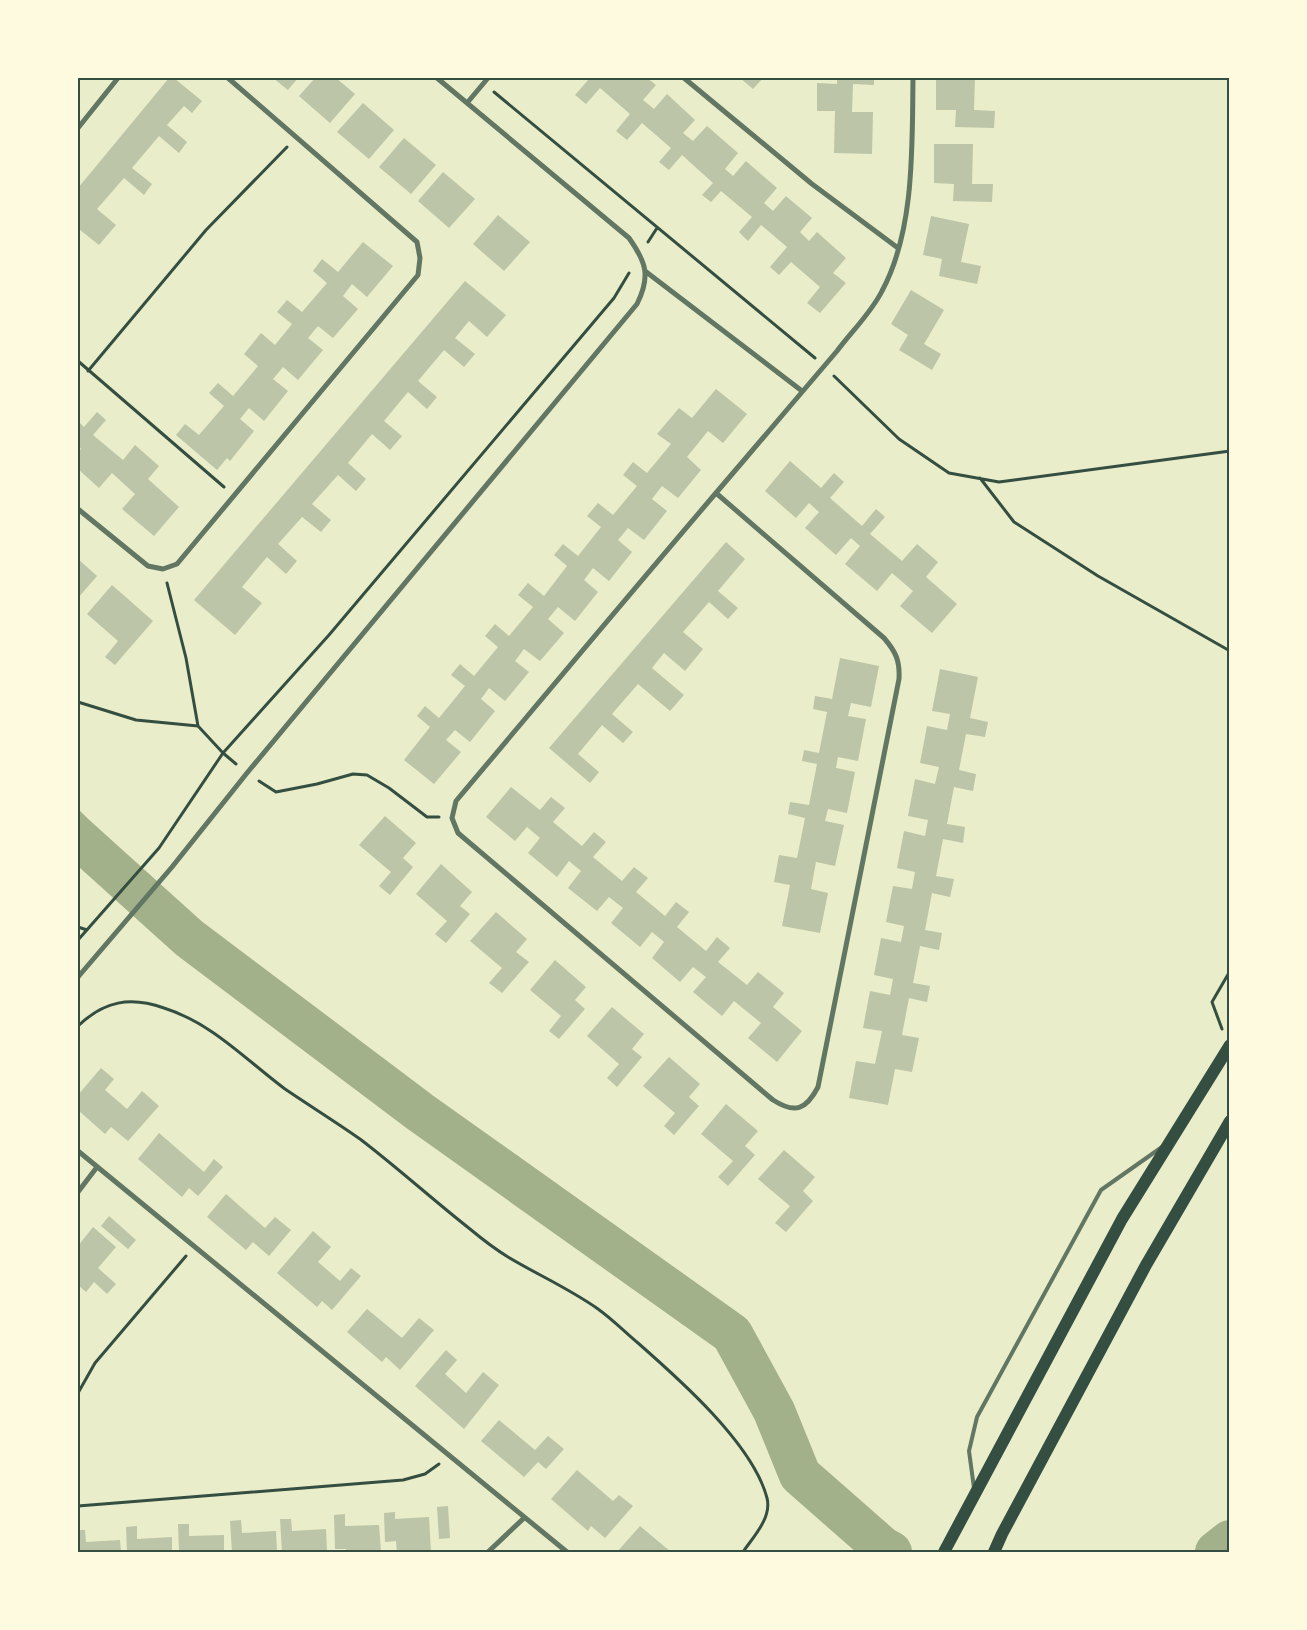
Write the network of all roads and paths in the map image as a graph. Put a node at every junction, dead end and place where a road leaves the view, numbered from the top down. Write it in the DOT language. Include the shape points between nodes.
graph roads {
  1 [pos="118,78"];
  2 [pos="228,78"];
  3 [pos="437,78"];
  4 [pos="488,78"];
  5 [pos="684,78"];
  6 [pos="914,78"];
  7 [pos="467,103"];
  8 [pos="78,128"];
  9 [pos="296,137"];
  10 [pos="898,248"];
  11 [pos="641,254"];
  12 [pos="646,271"];
  13 [pos="78,361"];
  14 [pos="88,370"];
  15 [pos="802,392"];
  16 [pos="980,478"];
  17 [pos="716,493"];
  18 [pos="234,495"];
  19 [pos="78,509"];
  20 [pos="163,569"];
  21 [pos="1230,651"];
  22 [pos="78,702"];
  23 [pos="198,726"];
  24 [pos="223,754"];
  25 [pos="247,773"];
  26 [pos="452,818"];
  27 [pos="78,927"];
  28 [pos="87,930"];
  29 [pos="78,940"];
  30 [pos="1230,971"];
  31 [pos="78,977"];
  32 [pos="78,1026"];
  33 [pos="1229,1045"];
  34 [pos="1230,1121"];
  35 [pos="1170,1141"];
  36 [pos="78,1151"];
  37 [pos="97,1167"];
  38 [pos="78,1192"];
  39 [pos="194,1246"];
  40 [pos="78,1393"];
  41 [pos="450,1457"];
  42 [pos="975,1494"];
  43 [pos="78,1506"];
  44 [pos="524,1518"];
  45 [pos="488,1552"];
  46 [pos="567,1552"];
  47 [pos="743,1552"];
  48 [pos="944,1552"];
  49 [pos="994,1552"];
  1 -- 8 [label="street"];
  2 -- 9 [label="street"];
  3 -- 7 [label="street"];
  4 -- 7 [label="street"];
  5 -- 10 [label="street" via="812,184"];
  6 -- 10 [label="street" via="911,162"];
  7 -- 11 [label="street" via="630,238"];
  9 -- 14 [label="path" via="206,230"];
  9 -- 18 [label="street" via="417,242 420,258 418,275"];
  10 -- 15 [label="street" via="870,311"];
  11 -- 12 [label="street"];
  11 -- 24 [label="path" via="607,306 329,635"];
  12 -- 15 [label="street"];
  12 -- 25 [label="street" via="644,289 637,304"];
  13 -- 14 [label="path"];
  14 -- 18 [label="path"];
  15 -- 17 [label="street"];
  16 -- 21 [label="path" via="1014,522 1098,576"];
  17 -- 26 [label="street" via="456,801"];
  17 -- 26 [label="street" via="884,638 895,650 900,663 818,1087 810,1102 786,1108 773,1100 458,833"];
  18 -- 20 [label="street" via="176,564"];
  19 -- 20 [label="street" via="148,566"];
  20 -- 23 [label="path" via="176,612"];
  22 -- 23 [label="path" via="136,720"];
  23 -- 24 [label="path"];
  24 -- 25 [label="path"];
  24 -- 28 [label="path" via="159,848"];
  25 -- 26 [label="path" via="276,792 353,774 367,775 427,817"];
  25 -- 31 [label="street"];
  27 -- 28 [label="path"];
  28 -- 29 [label="path"];
  30 -- 33 [label="path" via="1212,1002"];
  32 -- 47 [label="path" via="101,1008 132,1000 163,1007 201,1022 286,1089 403,1172 507,1257 549,1278 599,1310 689,1389 719,1420 748,1460 768,1501 765,1519"];
  33 -- 35 [label="main road"];
  34 -- 49 [label="main road" via="1146,1265"];
  35 -- 42 [label="main road" via="1122,1219"];
  35 -- 42 [label="lane" via="1101,1190 977,1417 969,1451"];
  36 -- 37 [label="street"];
  37 -- 38 [label="street"];
  37 -- 39 [label="street"];
  39 -- 40 [label="path" via="96,1363"];
  39 -- 41 [label="street"];
  41 -- 43 [label="path" via="425,1474 403,1480"];
  41 -- 44 [label="street"];
  42 -- 48 [label="main road"];
  44 -- 45 [label="street"];
  44 -- 46 [label="street"];
}
